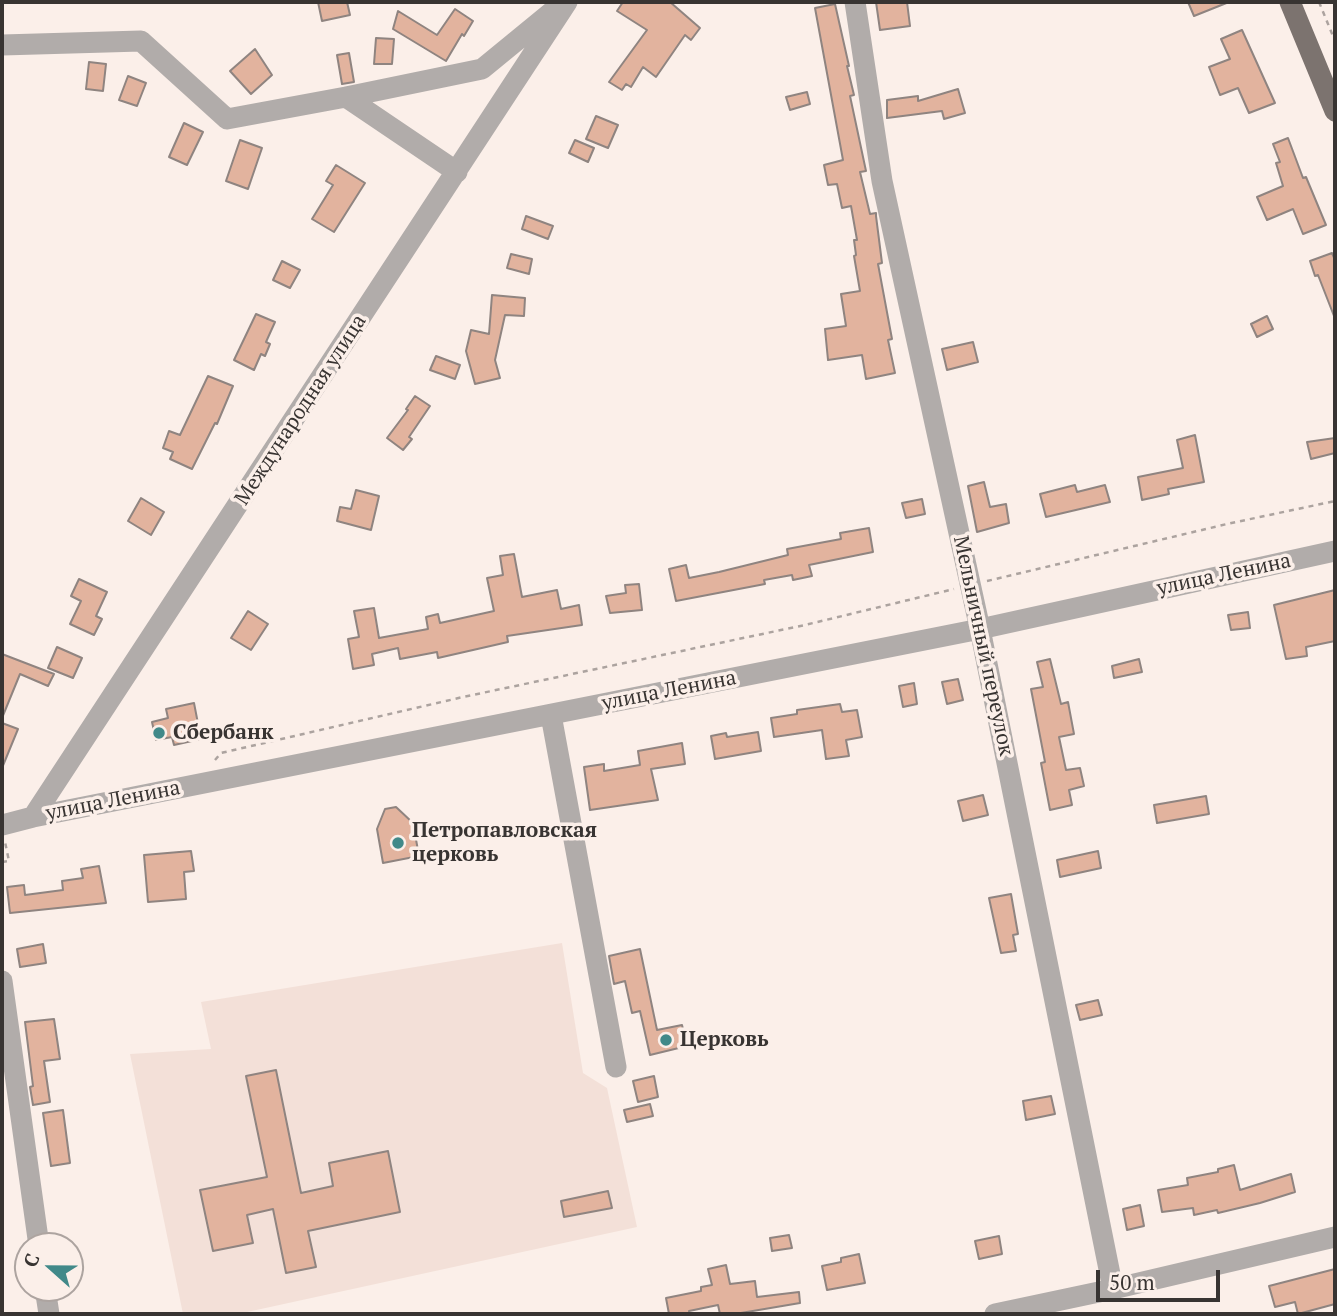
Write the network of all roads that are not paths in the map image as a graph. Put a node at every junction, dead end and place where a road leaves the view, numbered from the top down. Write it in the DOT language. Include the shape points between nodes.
graph roads {
  1 [pos="566,2"];
  2 [pos="855,2"];
  3 [pos="1290,2"];
  4 [pos="2,45"];
  5 [pos="346,97"];
  6 [pos="1335,111"];
  7 [pos="457,172"];
  8 [pos="1335,551"];
  9 [pos="980,629"];
  10 [pos="551,715"];
  11 [pos="33,817"];
  12 [pos="3,830"];
  13 [pos="2,981"];
  14 [pos="616,1067"];
  15 [pos="38,1232"];
  16 [pos="1335,1237"];
  17 [pos="1113,1289"];
  18 [pos="995,1314"];
  1 -- 5 [label="street" via="482,69"];
  1 -- 7 [label="street, Международная улица"];
  2 -- 9 [label="street, Мельничный переулок" via="882,181"];
  3 -- 6 [label="main road"];
  4 -- 5 [label="street" via="141,41 227,119"];
  5 -- 7 [label="street"];
  7 -- 11 [label="street, Международная улица"];
  8 -- 9 [label="street, улица Ленина"];
  9 -- 10 [label="street, улица Ленина"];
  9 -- 17 [label="street, Мельничный переулок"];
  10 -- 11 [label="street, улица Ленина"];
  10 -- 14 [label="street"];
  11 -- 12 [label="street, улица Ленина"];
  13 -- 15 [label="street"];
  16 -- 17 [label="street"];
  17 -- 18 [label="street"];
}
